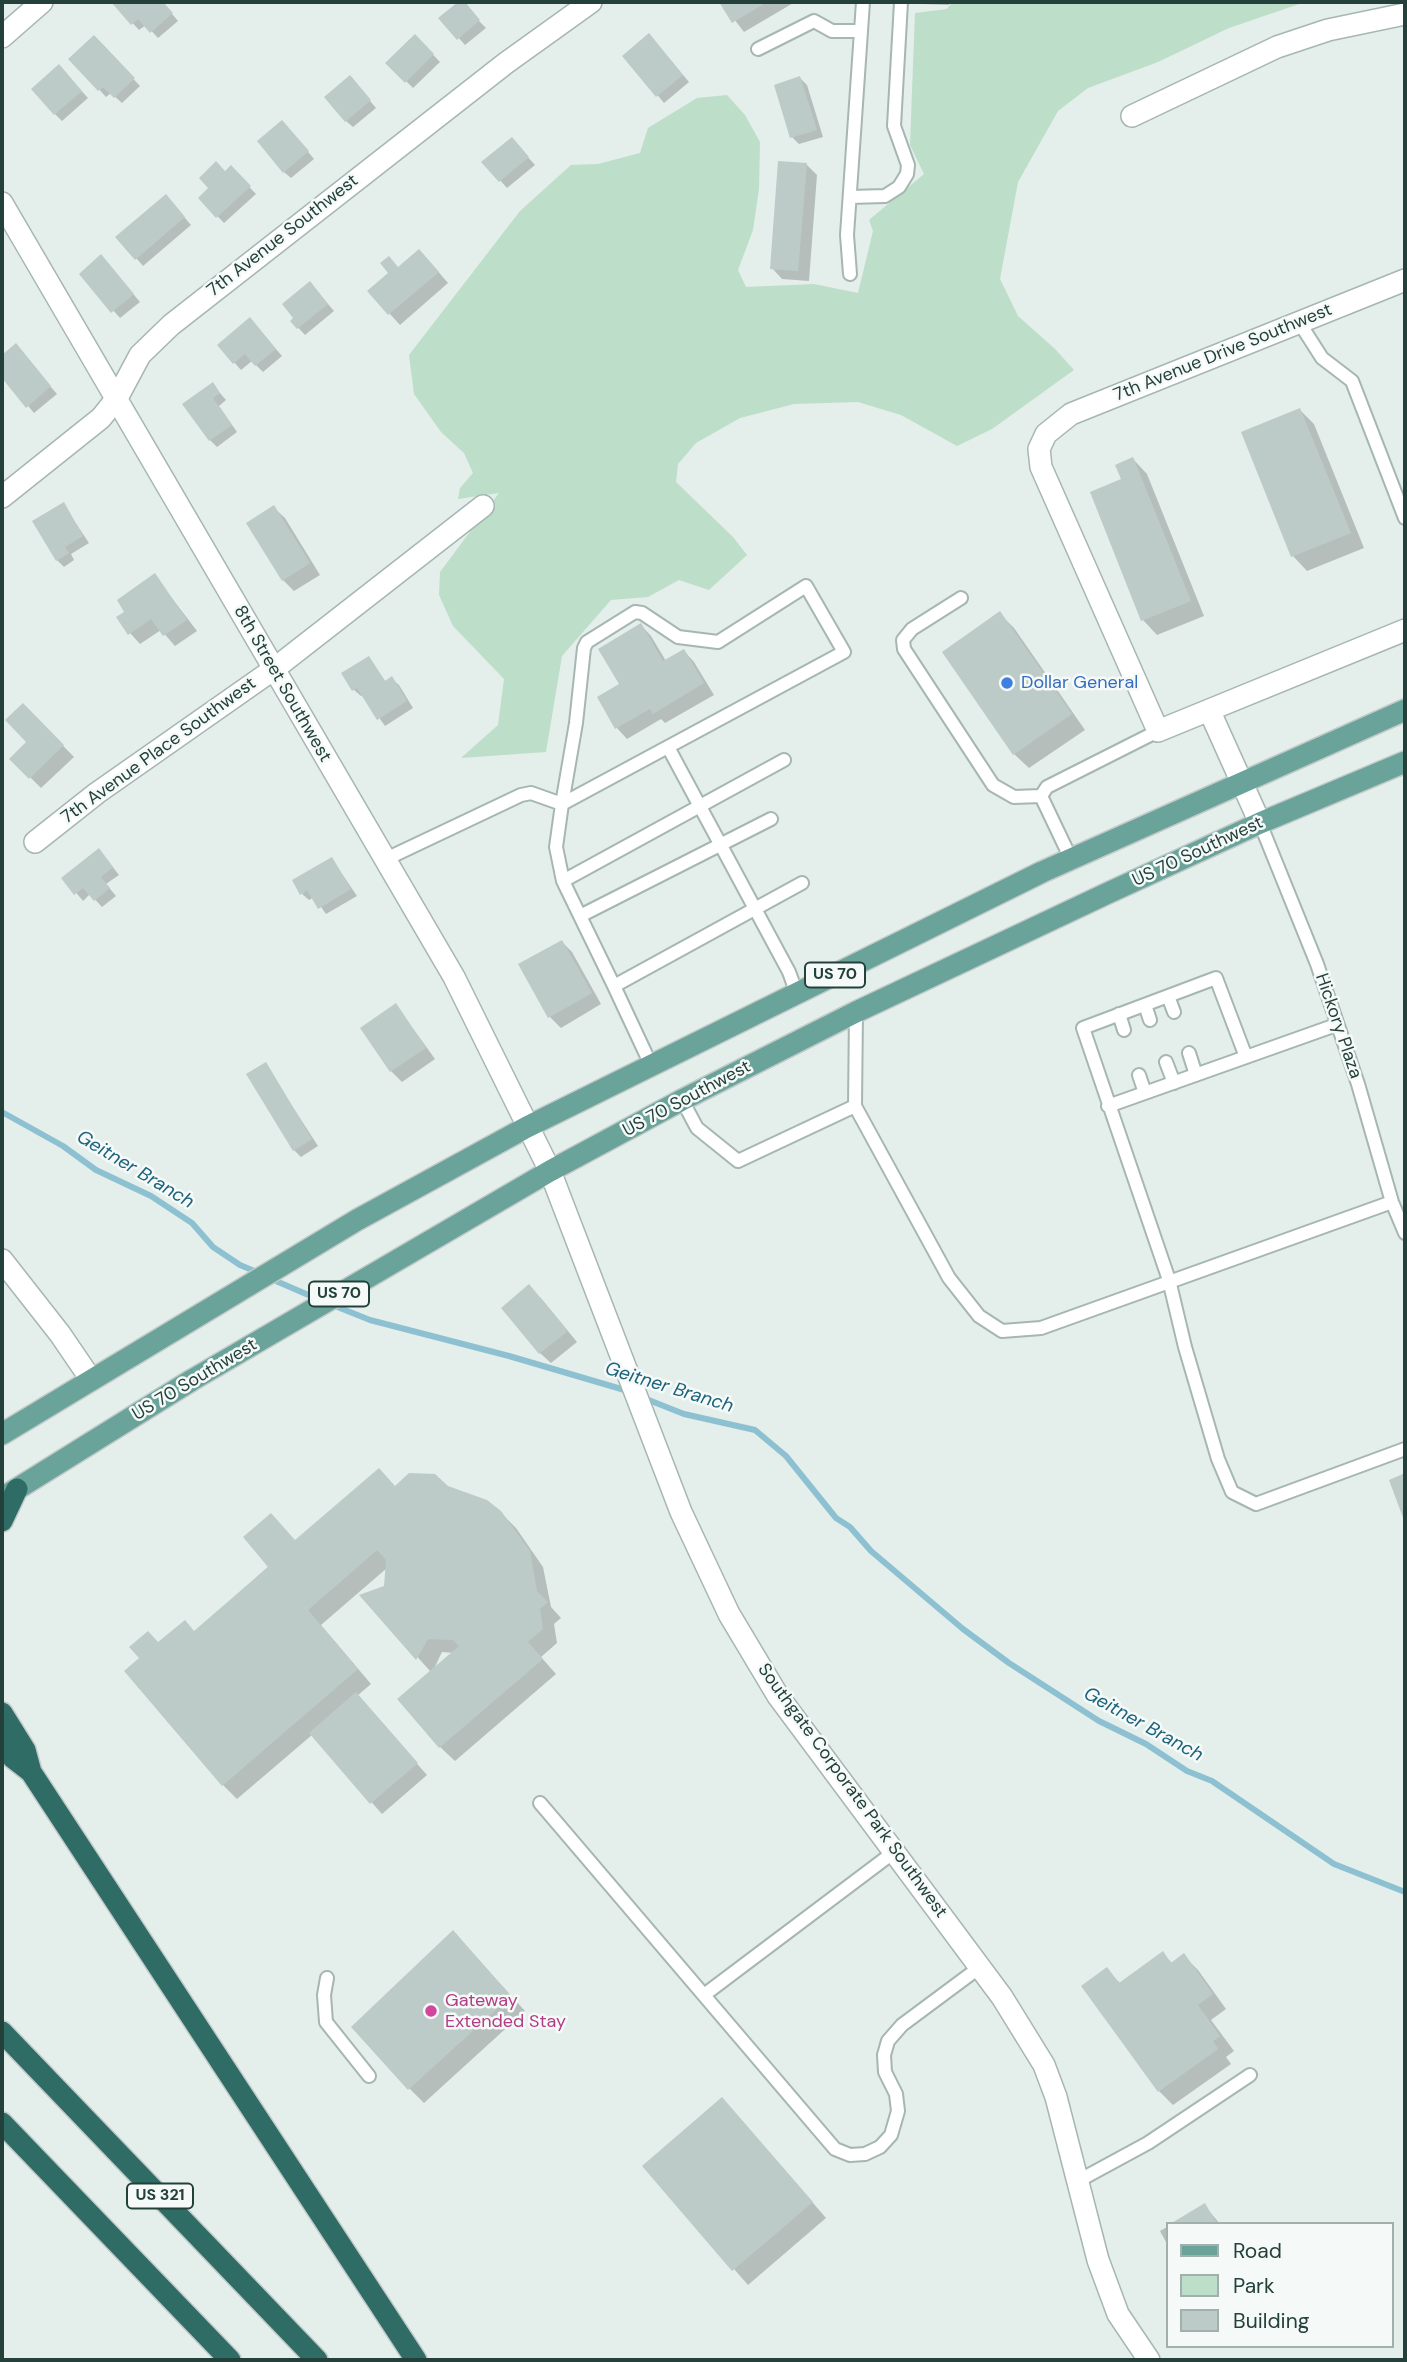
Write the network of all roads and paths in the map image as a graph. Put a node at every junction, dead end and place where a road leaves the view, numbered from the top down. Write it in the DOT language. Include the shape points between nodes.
graph roads {
  1 [pos="42,2"];
  2 [pos="591,2"];
  3 [pos="863,2"];
  4 [pos="901,2"];
  5 [pos="1405,14"];
  6 [pos="861,32"];
  7 [pos="2,37"];
  8 [pos="758,49"];
  9 [pos="1132,116"];
  10 [pos="850,197"];
  11 [pos="2,203"];
  12 [pos="850,274"];
  13 [pos="1405,280"];
  14 [pos="1299,322"];
  15 [pos="117,398"];
  16 [pos="2,497"];
  17 [pos="483,506"];
  18 [pos="1405,518"];
  19 [pos="961,598"];
  20 [pos="1405,630"];
  21 [pos="274,669"];
  22 [pos="1405,710"];
  23 [pos="1210,712"];
  24 [pos="1157,731"];
  25 [pos="668,747"];
  26 [pos="784,760"];
  27 [pos="1405,762"];
  28 [pos="1241,782"];
  29 [pos="1041,796"];
  30 [pos="562,804"];
  31 [pos="700,806"];
  32 [pos="771,819"];
  33 [pos="1260,823"];
  34 [pos="35,842"];
  35 [pos="721,845"];
  36 [pos="386,859"];
  37 [pos="1070,859"];
  38 [pos="563,881"];
  39 [pos="802,883"];
  40 [pos="755,909"];
  41 [pos="580,916"];
  42 [pos="614,986"];
  43 [pos="797,994"];
  44 [pos="1168,996"];
  45 [pos="1144,1005"];
  46 [pos="856,1012"];
  47 [pos="1174,1012"];
  48 [pos="1119,1014"];
  49 [pos="1150,1020"];
  50 [pos="1336,1025"];
  51 [pos="1124,1030"];
  52 [pos="1189,1053"];
  53 [pos="1246,1057"];
  54 [pos="1166,1062"];
  55 [pos="651,1065"];
  56 [pos="1139,1074"];
  57 [pos="1196,1075"];
  58 [pos="1174,1083"];
  59 [pos="1145,1093"];
  60 [pos="682,1100"];
  61 [pos="855,1106"];
  62 [pos="1108,1106"];
  63 [pos="527,1127"];
  64 [pos="550,1171"];
  65 [pos="1392,1202"];
  66 [pos="1405,1233"];
  67 [pos="2,1260"];
  68 [pos="1169,1280"];
  69 [pos="90,1378"];
  70 [pos="2,1434"];
  71 [pos="1405,1449"];
  72 [pos="9,1494"];
  73 [pos="2,1521"];
  74 [pos="2,1713"];
  75 [pos="2,1741"];
  76 [pos="31,1772"];
  77 [pos="540,1802"];
  78 [pos="894,1852"];
  79 [pos="980,1967"];
  80 [pos="327,1978"];
  81 [pos="704,1995"];
  82 [pos="2,2032"];
  83 [pos="1250,2075"];
  84 [pos="369,2076"];
  85 [pos="2,2123"];
  86 [pos="1078,2181"];
  87 [pos="230,2360"];
  88 [pos="317,2360"];
  89 [pos="416,2360"];
  90 [pos="1149,2360"];
  1 -- 7 [label="street"];
  2 -- 15 [label="street, 7th Avenue Southwest" via="171,325 140,355"];
  3 -- 6 [label="lane"];
  4 -- 10 [label="lane" via="894,126 908,165 906,174 899,187 885,196"];
  5 -- 9 [label="street" via="1328,30 1277,47"];
  6 -- 8 [label="lane" via="832,31 814,21"];
  6 -- 10 [label="lane"];
  10 -- 12 [label="lane"];
  11 -- 15 [label="street, 8th Street Southwest"];
  13 -- 14 [label="street, 7th Avenue Drive Southwest"];
  14 -- 18 [label="lane" via="1322,358 1352,381"];
  14 -- 24 [label="street, 7th Avenue Drive Southwest" via="1071,414 1046,434 1039,449 1041,467"];
  15 -- 16 [label="street, 7th Avenue Southwest" via="101,418"];
  15 -- 21 [label="street, 8th Street Southwest"];
  17 -- 21 [label="street, 7th Avenue Place Southwest"];
  19 -- 29 [label="lane" via="912,629 903,640 904,649 993,785 1014,797"];
  20 -- 23 [label="street"];
  21 -- 34 [label="street, 7th Avenue Place Southwest"];
  21 -- 36 [label="street, 8th Street Southwest"];
  22 -- 28 [label="main road, US 70"];
  23 -- 24 [label="street"];
  23 -- 28 [label="street"];
  24 -- 29 [label="lane" via="1056,779"];
  25 -- 30 [label="lane"];
  25 -- 30 [label="lane" via="844,652 811,590 803,587 718,642 678,637 635,612 592,638 584,648"];
  25 -- 31 [label="lane"];
  26 -- 31 [label="lane"];
  27 -- 33 [label="main road, US 70 Southwest / US 70"];
  28 -- 33 [label="street"];
  28 -- 37 [label="main road, US 70"];
  29 -- 37 [label="lane"];
  30 -- 36 [label="lane" via="531,793 522,795"];
  30 -- 38 [label="lane" via="556,846"];
  31 -- 35 [label="lane"];
  31 -- 38 [label="lane"];
  32 -- 35 [label="lane"];
  33 -- 46 [label="main road, US 70 Southwest / US 70"];
  33 -- 50 [label="lane, Hickory Plaza" via="1317,964"];
  35 -- 40 [label="lane"];
  35 -- 41 [label="lane"];
  36 -- 63 [label="street, 8th Street Southwest" via="454,977"];
  37 -- 43 [label="main road, US 70"];
  38 -- 41 [label="lane"];
  39 -- 40 [label="lane"];
  40 -- 42 [label="lane"];
  40 -- 43 [label="lane"];
  41 -- 42 [label="lane"];
  42 -- 55 [label="lane"];
  43 -- 55 [label="main road, US 70"];
  44 -- 45 [label="lane"];
  44 -- 47 [label="lane"];
  44 -- 53 [label="lane" via="1216,978"];
  45 -- 48 [label="lane"];
  45 -- 49 [label="lane"];
  46 -- 60 [label="main road, US 70 Southwest / US 70"];
  46 -- 61 [label="lane"];
  48 -- 51 [label="lane"];
  48 -- 62 [label="lane" via="1083,1028"];
  50 -- 53 [label="lane"];
  50 -- 65 [label="lane, Hickory Plaza"];
  52 -- 57 [label="lane"];
  53 -- 57 [label="lane"];
  54 -- 58 [label="lane"];
  55 -- 63 [label="main road, US 70"];
  56 -- 59 [label="lane"];
  57 -- 58 [label="lane"];
  58 -- 59 [label="lane"];
  59 -- 62 [label="lane"];
  60 -- 61 [label="lane" via="697,1128 738,1161"];
  60 -- 64 [label="main road, US 70 Southwest / US 70"];
  61 -- 68 [label="lane" via="949,1278 979,1316 1002,1331 1041,1328"];
  62 -- 68 [label="lane"];
  63 -- 64 [label="street, 8th Street Southwest"];
  63 -- 69 [label="main road, US 70" via="357,1220"];
  64 -- 72 [label="main road, US 70 Southwest / US 70" via="192,1380"];
  64 -- 78 [label="street, Southgate Corporate Park Southwest" via="681,1512 729,1614 778,1696"];
  65 -- 66 [label="lane, Hickory Plaza"];
  65 -- 68 [label="lane"];
  67 -- 69 [label="street"];
  68 -- 71 [label="lane" via="1218,1459 1232,1492 1256,1504"];
  69 -- 70 [label="main road, US 70"];
  72 -- 73 [label="highway"];
  74 -- 76 [label="highway" via="25,1750"];
  75 -- 76 [label="highway" via="13,1758"];
  76 -- 89 [label="highway"];
  77 -- 81 [label="lane"];
  78 -- 79 [label="street, Southgate Corporate Park Southwest"];
  78 -- 81 [label="lane"];
  79 -- 81 [label="lane" via="902,2025 888,2041 885,2072 896,2094 896,2123 880,2147 865,2154 835,2149"];
  79 -- 86 [label="street, Southgate Corporate Park Southwest" via="1044,2065"];
  80 -- 84 [label="lane" via="326,2022"];
  82 -- 88 [label="highway, US 321"];
  83 -- 86 [label="lane" via="1148,2143"];
  85 -- 87 [label="highway"];
  86 -- 90 [label="street, Southgate Corporate Park Southwest" via="1098,2260 1118,2314"];
}
